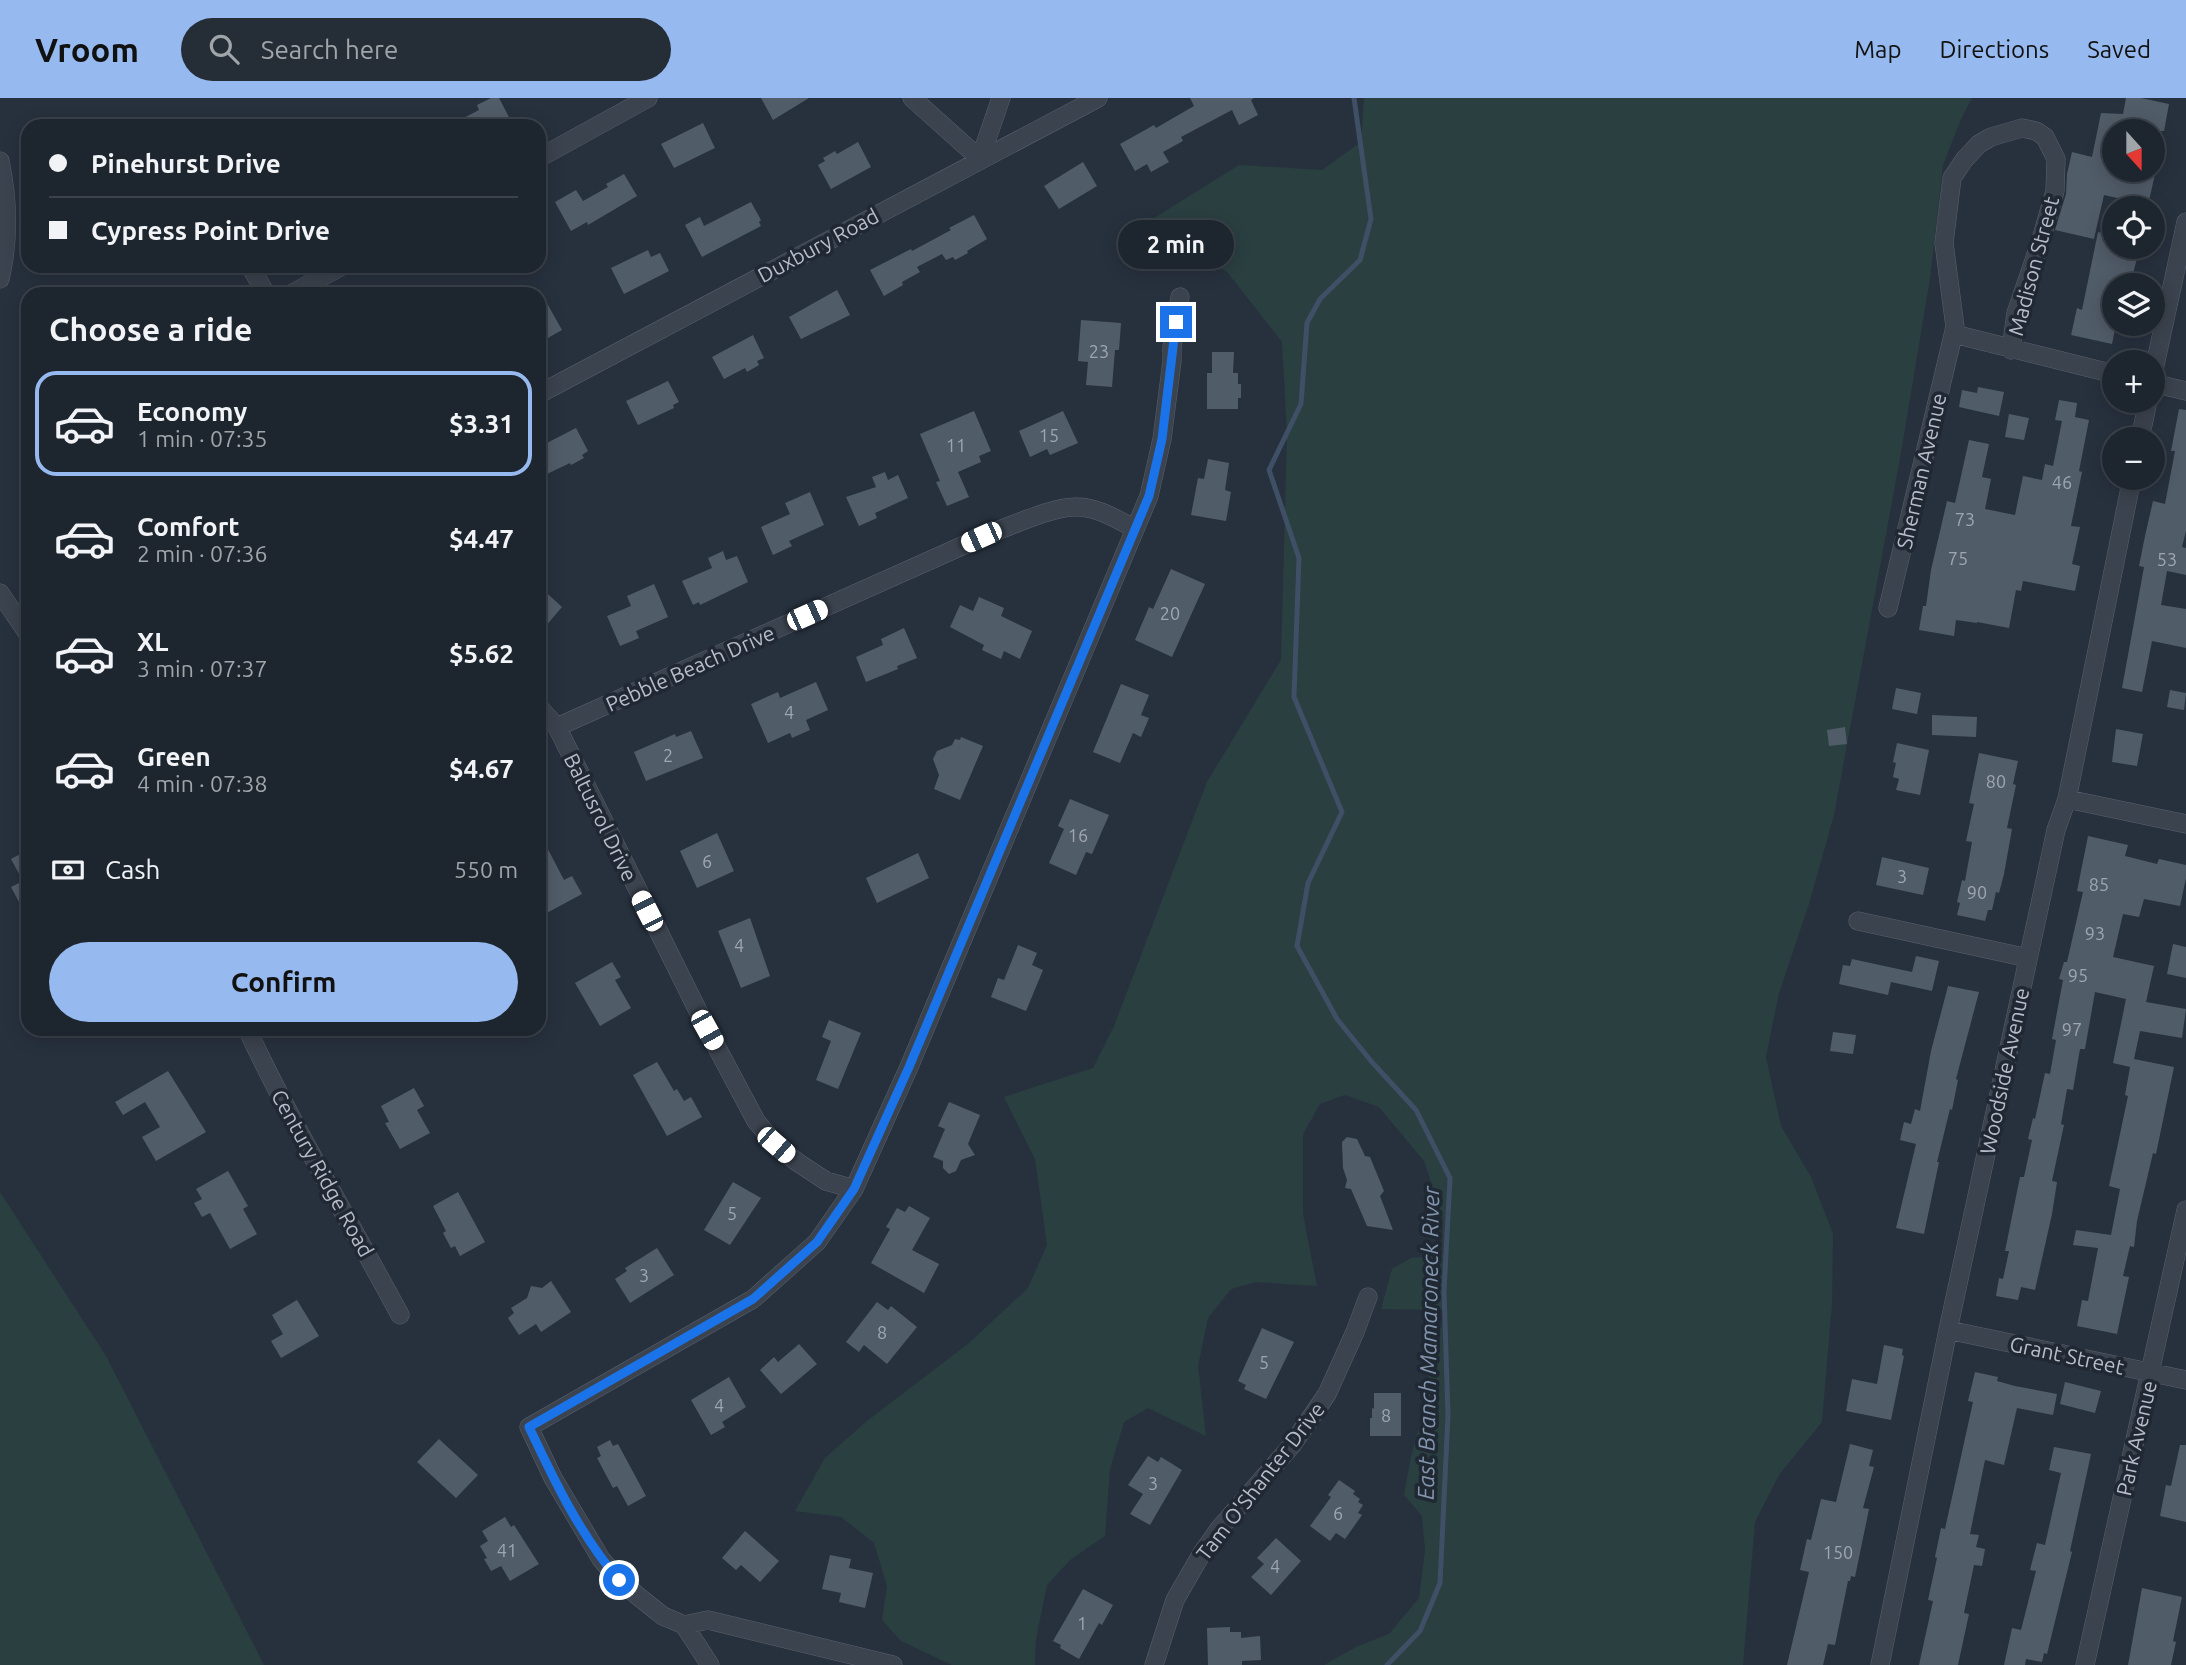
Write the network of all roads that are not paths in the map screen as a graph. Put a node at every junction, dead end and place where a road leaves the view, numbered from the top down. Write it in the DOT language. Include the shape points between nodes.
graph roads {
  1 [pos="648,98"];
  2 [pos="912,98"];
  3 [pos="1001,98"];
  4 [pos="1098,98"];
  5 [pos="546,154"];
  6 [pos="980,159"];
  7 [pos="0,161"];
  8 [pos="2186,222"];
  9 [pos="329,273"];
  10 [pos="0,279"];
  11 [pos="304,287"];
  12 [pos="1180,297"];
  13 [pos="1954,334"];
  14 [pos="2011,350"];
  15 [pos="2159,350"];
  16 [pos="2102,371"];
  17 [pos="2165,385"];
  18 [pos="546,390"];
  19 [pos="2186,391"];
  20 [pos="2130,490"];
  21 [pos="1134,528"];
  22 [pos="0,593"];
  23 [pos="1888,608"];
  24 [pos="21,624"];
  25 [pos="546,715"];
  26 [pos="557,727"];
  27 [pos="2067,799"];
  28 [pos="2186,824"];
  29 [pos="1858,921"];
  30 [pos="2028,958"];
  31 [pos="250,1036"];
  32 [pos="854,1189"];
  33 [pos="2186,1210"];
  34 [pos="1368,1297"];
  35 [pos="400,1315"];
  36 [pos="1948,1330"];
  37 [pos="2151,1373"];
  38 [pos="2186,1380"];
  39 [pos="684,1625"];
  40 [pos="710,1665"];
  41 [pos="893,1665"];
  42 [pos="1154,1665"];
  43 [pos="1880,1665"];
  44 [pos="2085,1665"];
  1 -- 5 [label="street"];
  2 -- 6 [label="street"];
  3 -- 6 [label="street"];
  4 -- 6 [label="street, Duxbury Road"];
  6 -- 18 [label="street, Duxbury Road"];
  7 -- 10 [label="street" via="6,215"];
  8 -- 15 [label="street"];
  9 -- 11 [label="street"];
  12 -- 21 [label="street" via="1162,439 1149,496"];
  13 -- 14 [label="street, Madison Street"];
  13 -- 14 [label="street, Madison Street" via="1944,243 1952,178 1979,144 2022,128 2036,131 2045,137 2056,159 2055,191 2017,313"];
  13 -- 23 [label="street, Sherman Avenue"];
  14 -- 16 [label="street, Madison Street"];
  17 -- 19 [label="street"];
  20 -- 27 [label="street, Woodside Avenue"];
  21 -- 26 [label="street, Pebble Beach Drive" via="1108,515 1065,507 991,533"];
  21 -- 32 [label="street"];
  22 -- 24 [label="street"];
  25 -- 26 [label="street, Baltusrol Drive"];
  26 -- 32 [label="street, Baltusrol Drive" via="756,1121 797,1163 826,1181"];
  27 -- 28 [label="street"];
  27 -- 30 [label="street, Woodside Avenue"];
  29 -- 30 [label="street"];
  30 -- 36 [label="street, Woodside Avenue"];
  31 -- 35 [label="street, Century Ridge Road"];
  32 -- 39 [label="street" via="817,1242 753,1299 529,1427 601,1559 639,1597"];
  33 -- 37 [label="street, Park Avenue"];
  34 -- 42 [label="street, Tam O'Shanter Drive" via="1327,1394 1293,1445 1219,1529 1195,1565 1175,1600"];
  36 -- 37 [label="street, Grant Street"];
  36 -- 43 [label="street, Woodside Avenue"];
  37 -- 38 [label="street, Grant Street"];
  37 -- 44 [label="street, Park Avenue"];
  39 -- 40 [label="street"];
  39 -- 41 [label="street" via="708,1620"];
}
